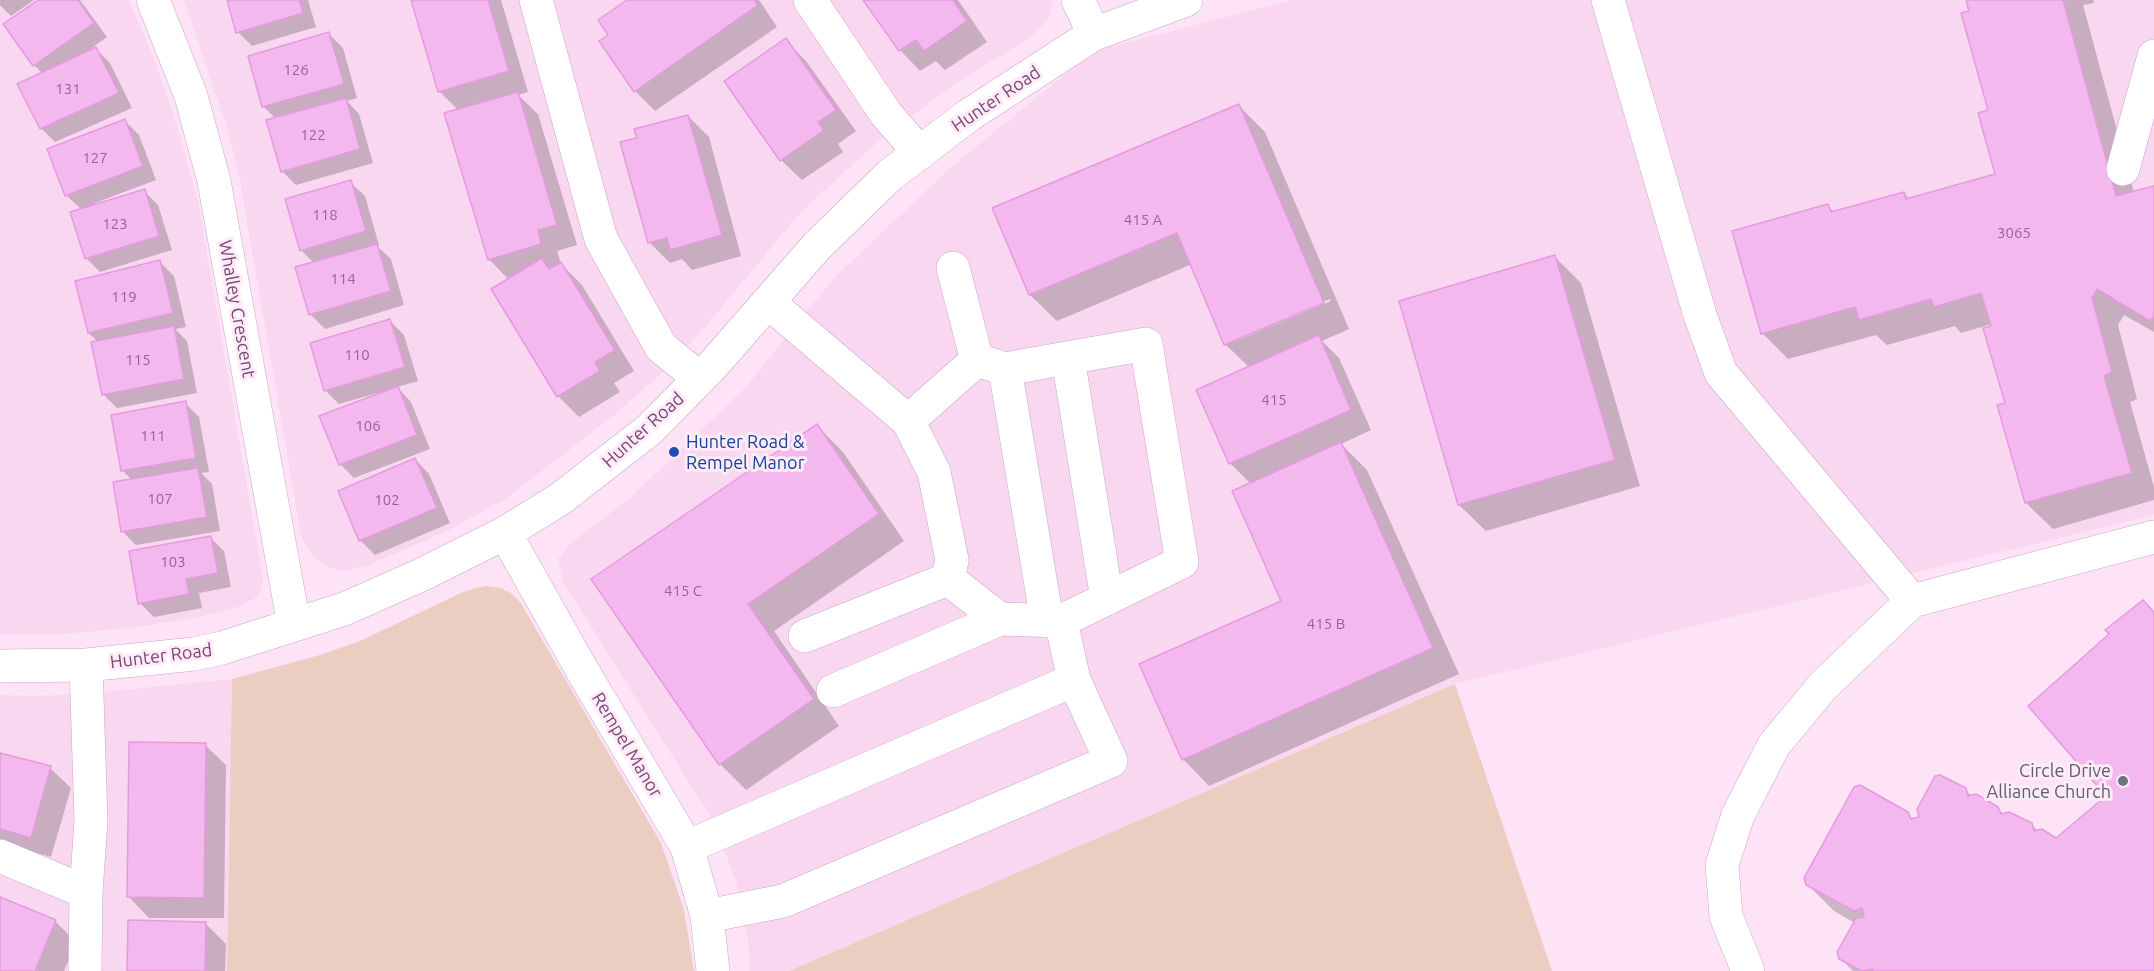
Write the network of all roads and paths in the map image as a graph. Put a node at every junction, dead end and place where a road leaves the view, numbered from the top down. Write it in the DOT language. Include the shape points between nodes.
graph roads {
  1 [pos="153,0"];
  2 [pos="536,0"];
  3 [pos="810,0"];
  4 [pos="1078,0"];
  5 [pos="1186,0"];
  6 [pos="1608,0"];
  7 [pos="1094,34"];
  8 [pos="2154,56"];
  9 [pos="920,153"];
  10 [pos="2123,169"];
  11 [pos="953,268"];
  12 [pos="768,302"];
  13 [pos="1068,358"];
  14 [pos="991,365"];
  15 [pos="699,378"];
  16 [pos="908,421"];
  17 [pos="505,532"];
  18 [pos="2154,537"];
  19 [pos="948,579"];
  20 [pos="1107,599"];
  21 [pos="1912,601"];
  22 [pos="1000,619"];
  23 [pos="1054,621"];
  24 [pos="294,625"];
  25 [pos="805,636"];
  26 [pos="86,665"];
  27 [pos="0,666"];
  28 [pos="1074,680"];
  29 [pos="833,691"];
  30 [pos="687,847"];
  31 [pos="0,856"];
  32 [pos="86,892"];
  33 [pos="707,916"];
  34 [pos="85,971"];
  35 [pos="713,971"];
  36 [pos="1748,971"];
  1 -- 24 [label="street, Whalley Crescent" via="191,96 214,182"];
  2 -- 15 [label="street" via="601,239 661,347"];
  3 -- 9 [label="street" via="886,114"];
  4 -- 7 [label="street"];
  5 -- 7 [label="street, Hunter Road"];
  6 -- 21 [label="street" via="1700,315 1721,373"];
  7 -- 9 [label="street, Hunter Road" via="969,115"];
  8 -- 10 [label="street"];
  9 -- 12 [label="street, Hunter Road" via="890,175 817,246"];
  11 -- 14 [label="street"];
  12 -- 15 [label="street, Hunter Road"];
  12 -- 16 [label="street"];
  13 -- 14 [label="street"];
  13 -- 20 [label="street"];
  13 -- 20 [label="street" via="1146,344 1182,562"];
  14 -- 16 [label="street"];
  14 -- 23 [label="street"];
  15 -- 17 [label="street, Hunter Road" via="650,429 616,457 560,499"];
  16 -- 19 [label="street" via="934,472 952,560"];
  17 -- 24 [label="street, Hunter Road" via="344,609"];
  17 -- 30 [label="street, Rempel Manor"];
  18 -- 21 [label="street"];
  19 -- 22 [label="street"];
  19 -- 25 [label="street"];
  20 -- 23 [label="street"];
  21 -- 36 [label="street" via="1823,686 1774,745 1738,814 1722,865 1726,916"];
  22 -- 23 [label="street"];
  22 -- 29 [label="street"];
  23 -- 28 [label="street"];
  24 -- 26 [label="street, Hunter Road" via="194,654"];
  26 -- 27 [label="street, Hunter Road"];
  26 -- 32 [label="street" via="91,821"];
  28 -- 30 [label="street"];
  28 -- 33 [label="street" via="1111,762 783,901"];
  30 -- 33 [label="street, Rempel Manor"];
  31 -- 32 [label="street"];
  32 -- 34 [label="street"];
  33 -- 35 [label="street, Rempel Manor"];
}
